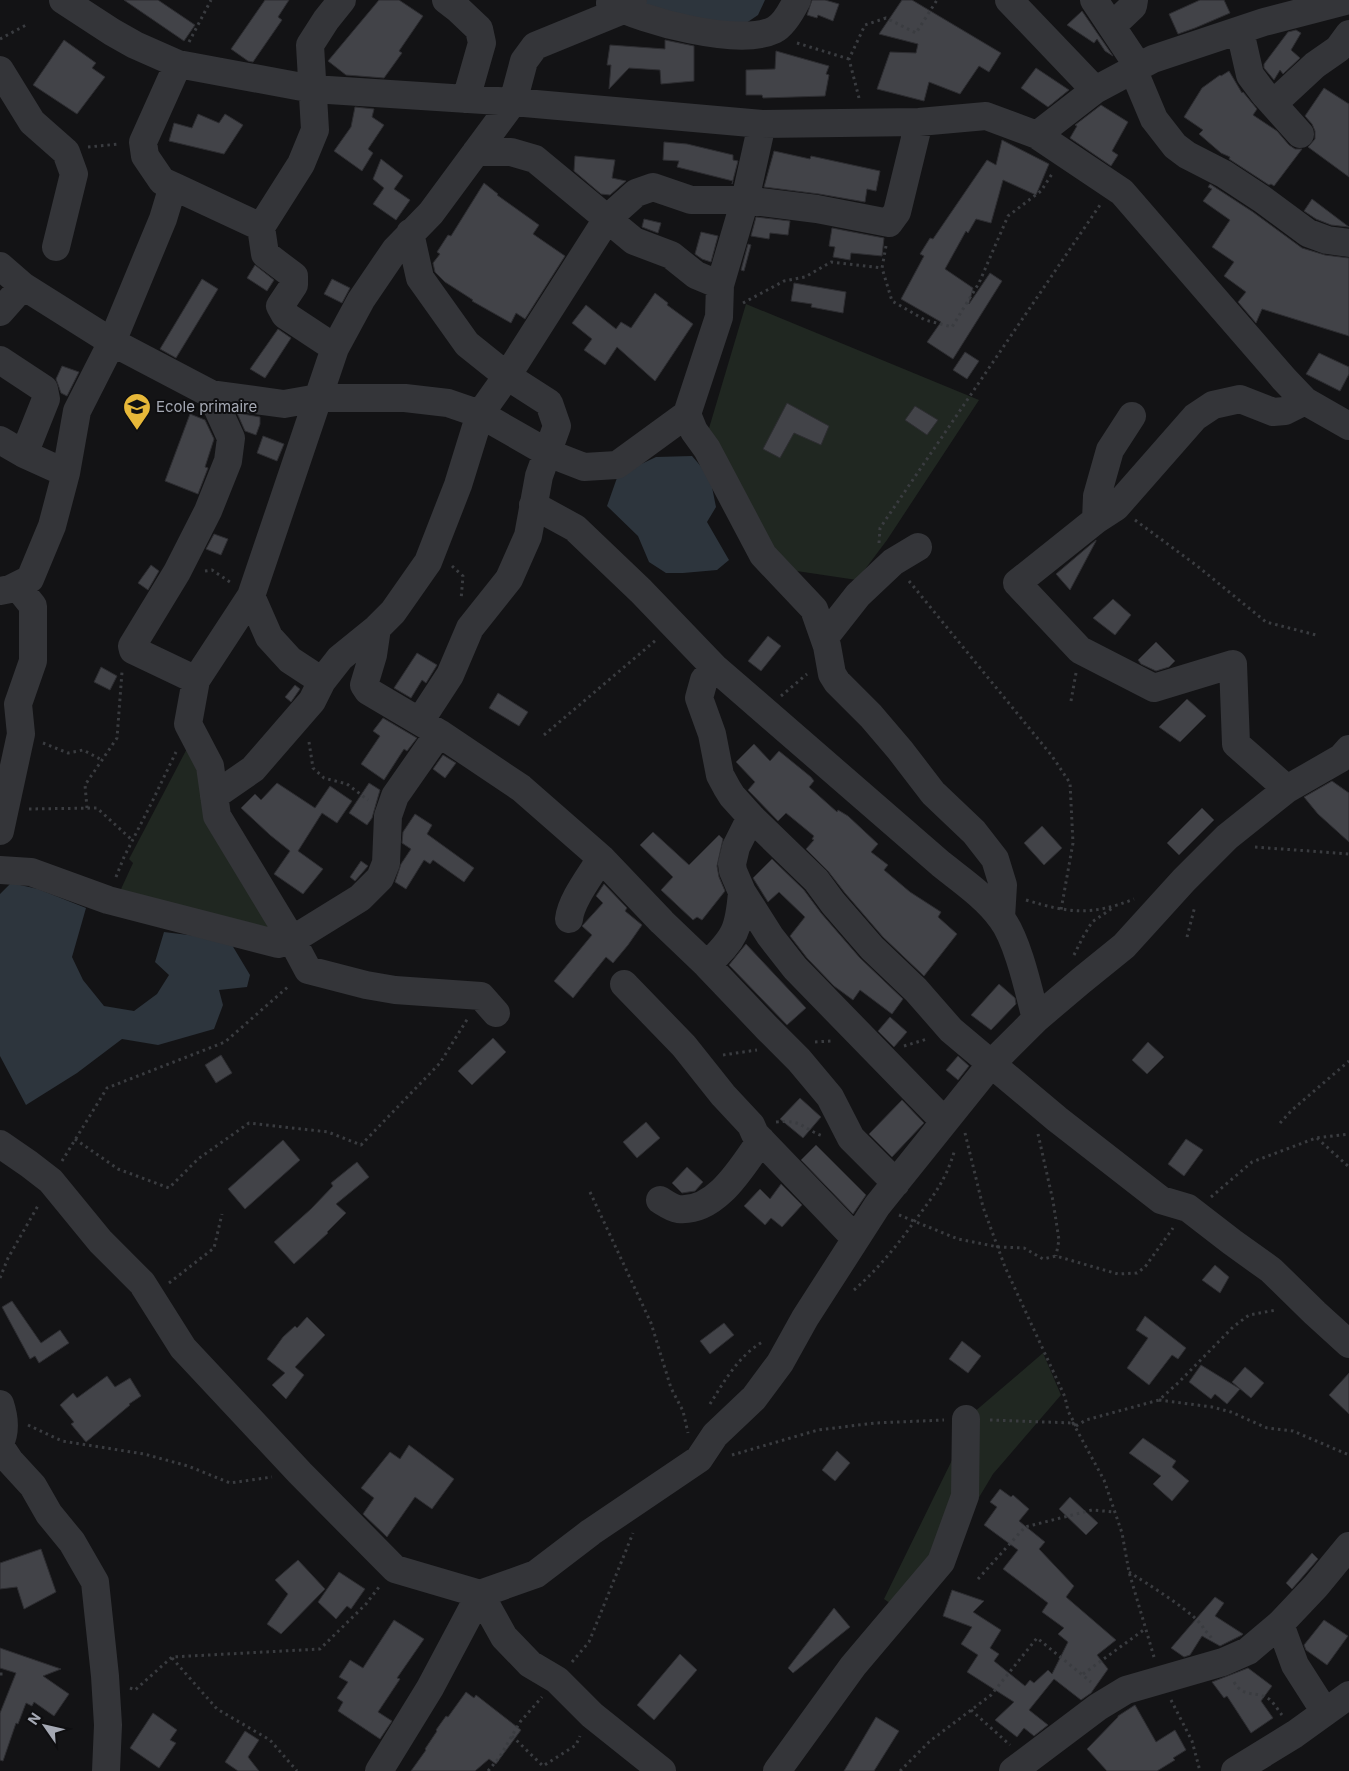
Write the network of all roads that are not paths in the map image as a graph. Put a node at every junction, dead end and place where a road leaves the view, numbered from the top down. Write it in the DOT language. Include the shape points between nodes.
graph roads {
  1 [pos="63,0"];
  2 [pos="342,0"];
  3 [pos="446,0"];
  4 [pos="797,0"];
  5 [pos="1009,0"];
  6 [pos="1094,0"];
  7 [pos="1134,0"];
  8 [pos="1349,0"];
  9 [pos="620,3"];
  10 [pos="1112,26"];
  11 [pos="1240,31"];
  12 [pos="1349,34"];
  13 [pos="178,64"];
  14 [pos="1136,68"];
  15 [pos="0,70"];
  16 [pos="313,89"];
  17 [pos="1095,90"];
  18 [pos="466,99"];
  19 [pos="513,102"];
  20 [pos="1273,104"];
  21 [pos="919,122"];
  22 [pos="762,124"];
  23 [pos="1300,134"];
  24 [pos="1037,135"];
  25 [pos="476,152"];
  26 [pos="173,186"];
  27 [pos="745,200"];
  28 [pos="607,219"];
  29 [pos="262,227"];
  30 [pos="410,233"];
  31 [pos="1349,243"];
  32 [pos="56,247"];
  33 [pos="0,266"];
  34 [pos="720,285"];
  35 [pos="23,286"];
  36 [pos="0,312"];
  37 [pos="112,342"];
  38 [pos="335,348"];
  39 [pos="0,360"];
  40 [pos="507,376"];
  41 [pos="211,394"];
  42 [pos="318,398"];
  43 [pos="1305,401"];
  44 [pos="480,414"];
  45 [pos="687,414"];
  46 [pos="1132,416"];
  47 [pos="1349,426"];
  48 [pos="0,440"];
  49 [pos="548,453"];
  50 [pos="24,454"];
  51 [pos="66,473"];
  52 [pos="533,505"];
  53 [pos="1106,513"];
  54 [pos="918,547"];
  55 [pos="8,589"];
  56 [pos="252,596"];
  57 [pos="377,628"];
  58 [pos="827,646"];
  59 [pos="714,667"];
  60 [pos="196,680"];
  61 [pos="317,691"];
  62 [pos="430,727"];
  63 [pos="1346,757"];
  64 [pos="1287,789"];
  65 [pos="214,796"];
  66 [pos="752,818"];
  67 [pos="3,820"];
  68 [pos="601,858"];
  69 [pos="0,870"];
  70 [pos="742,892"];
  71 [pos="1002,905"];
  72 [pos="569,919"];
  73 [pos="292,940"];
  74 [pos="707,964"];
  75 [pos="624,984"];
  76 [pos="489,1004"];
  77 [pos="1036,1019"];
  78 [pos="991,1064"];
  79 [pos="950,1114"];
  80 [pos="756,1133"];
  81 [pos="0,1144"];
  82 [pos="896,1182"];
  83 [pos="660,1200"];
  84 [pos="855,1238"];
  85 [pos="1349,1344"];
  86 [pos="2,1409"];
  87 [pos="966,1419"];
  88 [pos="0,1445"];
  89 [pos="1349,1546"];
  90 [pos="480,1594"];
  91 [pos="1280,1624"];
  92 [pos="1349,1694"];
  93 [pos="1326,1712"];
  94 [pos="1020,1766"];
  95 [pos="106,1771"];
  96 [pos="379,1771"];
  97 [pos="662,1771"];
  98 [pos="777,1771"];
  99 [pos="1235,1771"];
  1 -- 13 [label="street" via="127,41"];
  2 -- 16 [label="street" via="310,45"];
  3 -- 18 [label="street" via="479,29 482,43"];
  4 -- 9 [label="street" via="775,30 756,35 724,36 676,26"];
  5 -- 17 [label="street"];
  6 -- 10 [label="street"];
  7 -- 10 [label="street" via="1134,6"];
  8 -- 11 [label="street"];
  9 -- 19 [label="street" via="535,46 524,61"];
  10 -- 14 [label="street"];
  11 -- 14 [label="street" via="1153,59"];
  11 -- 20 [label="street" via="1249,72"];
  12 -- 20 [label="street" via="1338,49 1315,65"];
  13 -- 16 [label="street"];
  13 -- 26 [label="street" via="143,142 145,156 162,181"];
  14 -- 17 [label="street"];
  14 -- 31 [label="street" via="1154,119 1175,146 1224,174 1308,233 1326,240"];
  15 -- 32 [label="street" via="32,122 66,152 74,174"];
  16 -- 18 [label="street"];
  16 -- 29 [label="street" via="315,130 301,164"];
  17 -- 24 [label="street"];
  18 -- 19 [label="street"];
  19 -- 22 [label="street"];
  19 -- 25 [label="street"];
  20 -- 23 [label="street"];
  21 -- 22 [label="street"];
  21 -- 24 [label="street" via="986,116"];
  21 -- 27 [label="street" via="897,212 889,223"];
  22 -- 27 [label="street"];
  24 -- 43 [label="street" via="1128,196"];
  25 -- 28 [label="street" via="511,152 535,159"];
  25 -- 30 [label="street" via="431,213"];
  26 -- 29 [label="street"];
  26 -- 37 [label="street" via="163,219"];
  27 -- 28 [label="street" via="691,200 653,187 636,193"];
  27 -- 34 [label="street"];
  28 -- 34 [label="street" via="634,241 671,255 696,275"];
  28 -- 40 [label="street"];
  29 -- 38 [label="street" via="265,254 294,276 294,286 280,306 285,315"];
  30 -- 38 [label="street" via="361,300"];
  30 -- 40 [label="street" via="420,278 467,344"];
  33 -- 35 [label="street"];
  34 -- 45 [label="street" via="719,317"];
  35 -- 36 [label="street"];
  35 -- 37 [label="street"];
  37 -- 41 [label="street"];
  37 -- 51 [label="street" via="77,412"];
  38 -- 42 [label="street"];
  39 -- 50 [label="street" via="44,389 46,399"];
  40 -- 44 [label="street"];
  40 -- 49 [label="street" via="549,403 557,426"];
  41 -- 42 [label="street" via="284,404"];
  41 -- 60 [label="street" via="231,438 228,460 208,511 177,572 132,646 133,650"];
  42 -- 44 [label="street" via="405,398 448,403"];
  42 -- 56 [label="street"];
  43 -- 47 [label="street"];
  43 -- 53 [label="street" via="1273,412 1240,399 1213,404 1195,417"];
  44 -- 49 [label="street"];
  44 -- 57 [label="street" via="458,485 428,562 393,612"];
  45 -- 49 [label="street" via="616,465 584,467"];
  45 -- 58 [label="street" via="763,555 814,609"];
  46 -- 53 [label="street" via="1110,450 1097,496"];
  48 -- 50 [label="street"];
  49 -- 52 [label="street"];
  50 -- 51 [label="street"];
  51 -- 55 [label="street" via="52,526 30,579"];
  52 -- 59 [label="street" via="575,528"];
  52 -- 62 [label="street" via="528,536 509,579 470,628"];
  53 -- 64 [label="street" via="1017,583 1080,650 1154,688 1233,664 1236,744"];
  54 -- 58 [label="street" via="893,562 858,596"];
  55 -- 67 [label="street" via="33,606 33,661 18,704 21,734"];
  56 -- 60 [label="street"];
  56 -- 61 [label="street" via="269,637"];
  57 -- 61 [label="street" via="340,658"];
  57 -- 62 [label="street" via="364,685 368,691"];
  58 -- 71 [label="street" via="832,674 837,682 871,716 933,793 990,850 1003,885"];
  59 -- 66 [label="street" via="704,680 699,698 712,734 720,775 732,796"];
  59 -- 71 [label="street" via="941,864 972,888"];
  60 -- 65 [label="street" via="188,724 210,766"];
  61 -- 65 [label="street" via="253,769"];
  62 -- 68 [label="street" via="521,788"];
  62 -- 73 [label="street" via="394,796 388,816 386,863 380,878 360,898"];
  63 -- 64 [label="street"];
  64 -- 77 [label="street" via="1227,836 1124,946"];
  65 -- 73 [label="street" via="217,816"];
  66 -- 70 [label="street" via="736,847 732,864"];
  66 -- 78 [label="street" via="816,880 872,948 916,990 951,1030"];
  68 -- 72 [label="street" via="578,896"];
  68 -- 74 [label="street"];
  69 -- 73 [label="street" via="31,872 108,900 278,944"];
  70 -- 74 [label="street" via="736,931"];
  70 -- 79 [label="street" via="795,968 868,1044"];
  71 -- 77 [label="street"];
  73 -- 76 [label="street" via="308,970 366,985"];
  74 -- 82 [label="street" via="799,1060 830,1097 851,1138"];
  75 -- 80 [label="street" via="663,1023"];
  77 -- 78 [label="street"];
  78 -- 79 [label="street"];
  78 -- 85 [label="street" via="1161,1200 1199,1203 1232,1242 1272,1270"];
  79 -- 82 [label="street"];
  80 -- 83 [label="street" via="728,1186 698,1208 676,1209"];
  80 -- 84 [label="street"];
  81 -- 90 [label="street" via="51,1181 101,1242 142,1283 183,1348 395,1569"];
  82 -- 84 [label="street"];
  84 -- 90 [label="street" via="780,1363 754,1398 715,1435 699,1459 591,1532 536,1574"];
  86 -- 88 [label="street" via="4,1436"];
  87 -- 98 [label="street" via="965,1496 941,1562 853,1666"];
  88 -- 95 [label="street" via="10,1461 34,1486 95,1582 108,1725"];
  89 -- 91 [label="street"];
  90 -- 96 [label="street" via="430,1688"];
  90 -- 97 [label="street" via="504,1637 530,1664 557,1680 592,1715"];
  91 -- 93 [label="street" via="1295,1665"];
  91 -- 94 [label="street" via="1248,1651 1223,1662 1126,1690"];
  92 -- 93 [label="street"];
  93 -- 99 [label="street"];
}
